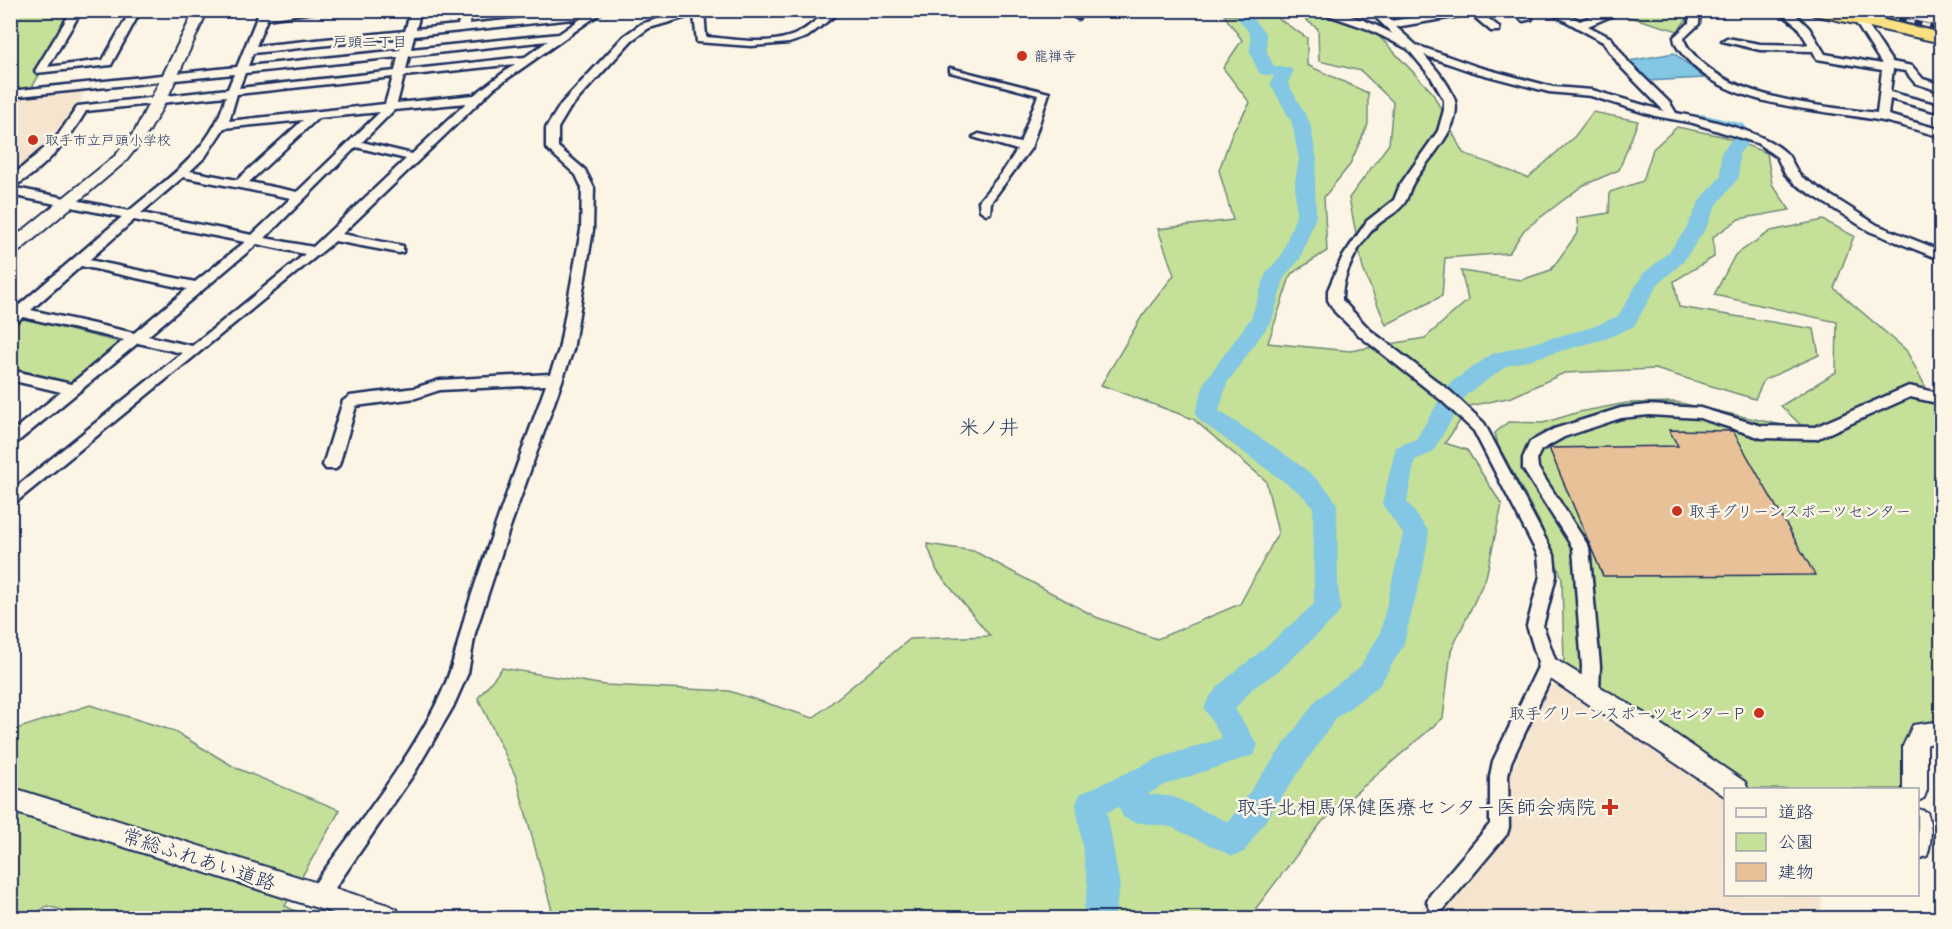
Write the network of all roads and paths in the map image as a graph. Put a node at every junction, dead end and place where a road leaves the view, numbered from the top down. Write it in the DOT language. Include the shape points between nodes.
graph roads {
  1 [pos="16,10"];
  2 [pos="77,10"];
  3 [pos="136,10"];
  4 [pos="202,10"];
  5 [pos="322,10"];
  6 [pos="416,10"];
  7 [pos="466,10"];
  8 [pos="517,10"];
  9 [pos="837,10"];
  10 [pos="1319,10"];
  11 [pos="1373,10"];
  12 [pos="1513,10"];
  13 [pos="1695,10"];
  14 [pos="1782,10"];
  15 [pos="1814,10"];
  16 [pos="10,11"];
  17 [pos="698,11"];
  18 [pos="597,12"];
  19 [pos="1452,12"];
  20 [pos="1477,12"];
  21 [pos="1556,12"];
  22 [pos="1612,12"];
  23 [pos="264,13"];
  24 [pos="1527,19"];
  25 [pos="1859,20"];
  26 [pos="515,22"];
  27 [pos="1388,26"];
  28 [pos="1583,27"];
  29 [pos="463,28"];
  30 [pos="1495,29"];
  31 [pos="410,33"];
  32 [pos="563,36"];
  33 [pos="1941,38"];
  34 [pos="1727,39"];
  35 [pos="1412,47"];
  36 [pos="1816,48"];
  37 [pos="249,50"];
  38 [pos="405,53"];
  39 [pos="527,59"];
  40 [pos="108,63"];
  41 [pos="1888,67"];
  42 [pos="242,69"];
  43 [pos="954,70"];
  44 [pos="399,73"];
  45 [pos="171,78"];
  46 [pos="92,87"];
  47 [pos="1941,89"];
  48 [pos="232,92"];
  49 [pos="10,94"];
  50 [pos="1885,94"];
  51 [pos="478,98"];
  52 [pos="159,101"];
  53 [pos="390,108"];
  54 [pos="1941,110"];
  55 [pos="314,116"];
  56 [pos="1672,117"];
  57 [pos="1886,118"];
  58 [pos="222,125"];
  59 [pos="1941,134"];
  60 [pos="979,137"];
  61 [pos="353,143"];
  62 [pos="1025,148"];
  63 [pos="415,158"];
  64 [pos="182,173"];
  65 [pos="10,184"];
  66 [pos="240,184"];
  67 [pos="10,191"];
  68 [pos="299,196"];
  69 [pos="69,202"];
  70 [pos="986,210"];
  71 [pos="135,215"];
  72 [pos="332,236"];
  73 [pos="256,239"];
  74 [pos="399,249"];
  75 [pos="10,250"];
  76 [pos="316,252"];
  77 [pos="1941,256"];
  78 [pos="80,262"];
  79 [pos="198,287"];
  80 [pos="15,317"];
  81 [pos="136,338"];
  82 [pos="194,351"];
  83 [pos="10,375"];
  84 [pos="555,380"];
  85 [pos="73,390"];
  86 [pos="1941,399"];
  87 [pos="10,442"];
  88 [pos="331,465"];
  89 [pos="10,501"];
  90 [pos="1548,665"];
  91 [pos="1590,691"];
  92 [pos="1941,732"];
  93 [pos="1735,788"];
  94 [pos="1915,788"];
  95 [pos="10,799"];
  96 [pos="317,897"];
  97 [pos="1437,902"];
  98 [pos="388,918"];
  1 -- 16 [label="street"];
  2 -- 40 [label="street" via="40,71"];
  3 -- 40 [label="street"];
  4 -- 45 [label="street"];
  5 -- 23 [label="street"];
  6 -- 31 [label="street"];
  7 -- 29 [label="street"];
  8 -- 26 [label="street"];
  9 -- 17 [label="street" via="799,37 745,42 701,40"];
  10 -- 35 [label="street" via="1372,27"];
  11 -- 27 [label="street"];
  12 -- 24 [label="street"];
  13 -- 57 [label="street" via="1694,24 1679,37 1680,45 1712,76 1827,110"];
  14 -- 36 [label="street" via="1793,15"];
  15 -- 25 [label="highway"];
  17 -- 84 [label="street" via="645,26 628,38 576,91 552,128 552,148 585,177 589,215 566,350"];
  18 -- 26 [label="street"];
  18 -- 32 [label="street"];
  19 -- 20 [label="street"];
  19 -- 27 [label="street"];
  20 -- 30 [label="street"];
  21 -- 28 [label="street"];
  22 -- 28 [label="street" via="1584,23"];
  23 -- 37 [label="street"];
  25 -- 33 [label="highway"];
  25 -- 41 [label="street"];
  26 -- 29 [label="street"];
  27 -- 35 [label="street"];
  28 -- 56 [label="street" via="1607,40 1625,65 1666,105"];
  29 -- 31 [label="street"];
  31 -- 37 [label="street"];
  31 -- 38 [label="street"];
  32 -- 38 [label="street"];
  32 -- 39 [label="street"];
  34 -- 36 [label="street" via="1760,47"];
  35 -- 56 [label="street" via="1513,80 1553,90 1592,93"];
  35 -- 90 [label="street" via="1436,76 1449,100 1444,131 1406,185 1399,202 1371,224 1353,251 1335,290 1335,300 1365,333 1479,427 1546,555 1548,576 1535,626"];
  36 -- 41 [label="street" via="1821,57"];
  37 -- 42 [label="street"];
  38 -- 42 [label="street"];
  38 -- 44 [label="street"];
  39 -- 44 [label="street"];
  39 -- 51 [label="street"];
  40 -- 46 [label="street"];
  41 -- 47 [label="street" via="1908,68 1918,81"];
  41 -- 50 [label="street"];
  42 -- 45 [label="street"];
  42 -- 48 [label="street"];
  43 -- 62 [label="street" via="1044,93"];
  44 -- 48 [label="street"];
  44 -- 53 [label="street"];
  45 -- 46 [label="street"];
  45 -- 52 [label="street"];
  46 -- 49 [label="street"];
  48 -- 52 [label="street"];
  48 -- 58 [label="street"];
  50 -- 54 [label="street"];
  50 -- 57 [label="street" via="1882,117"];
  51 -- 53 [label="street"];
  51 -- 63 [label="street"];
  52 -- 65 [label="street" via="82,108 73,126 53,148"];
  52 -- 69 [label="street" via="122,158"];
  53 -- 55 [label="street"];
  53 -- 61 [label="street"];
  55 -- 58 [label="street"];
  55 -- 66 [label="street"];
  56 -- 77 [label="street" via="1695,120 1761,141 1782,155 1799,181 1873,228"];
  57 -- 59 [label="street"];
  58 -- 64 [label="street"];
  60 -- 62 [label="street"];
  61 -- 63 [label="street"];
  61 -- 68 [label="street"];
  62 -- 70 [label="street" via="985,201"];
  63 -- 72 [label="street"];
  64 -- 66 [label="street"];
  64 -- 71 [label="street"];
  66 -- 68 [label="street"];
  67 -- 69 [label="street"];
  68 -- 73 [label="street"];
  69 -- 71 [label="street"];
  69 -- 75 [label="street"];
  71 -- 73 [label="street"];
  71 -- 78 [label="street"];
  72 -- 74 [label="street"];
  72 -- 76 [label="street"];
  73 -- 76 [label="street"];
  73 -- 79 [label="street"];
  76 -- 82 [label="street"];
  78 -- 79 [label="street"];
  78 -- 80 [label="street"];
  79 -- 81 [label="street"];
  80 -- 81 [label="street"];
  81 -- 82 [label="street"];
  81 -- 85 [label="street"];
  82 -- 89 [label="street"];
  83 -- 85 [label="street"];
  84 -- 88 [label="street" via="440,385 416,393 350,402"];
  84 -- 96 [label="street" via="466,633 459,673 447,701 409,766"];
  85 -- 87 [label="street"];
  86 -- 91 [label="street" via="1909,392 1816,433 1762,432 1700,413 1621,413 1558,433 1535,446 1531,469 1581,547"];
  90 -- 91 [label="street"];
  90 -- 97 [label="street" via="1502,760 1500,827"];
  91 -- 93 [label="street"];
  92 -- 94 [label="street" via="1921,733 1915,746"];
  95 -- 96 [label="street, 常総ふれあい道路"];
  96 -- 98 [label="street, 常総ふれあい道路"];
}
